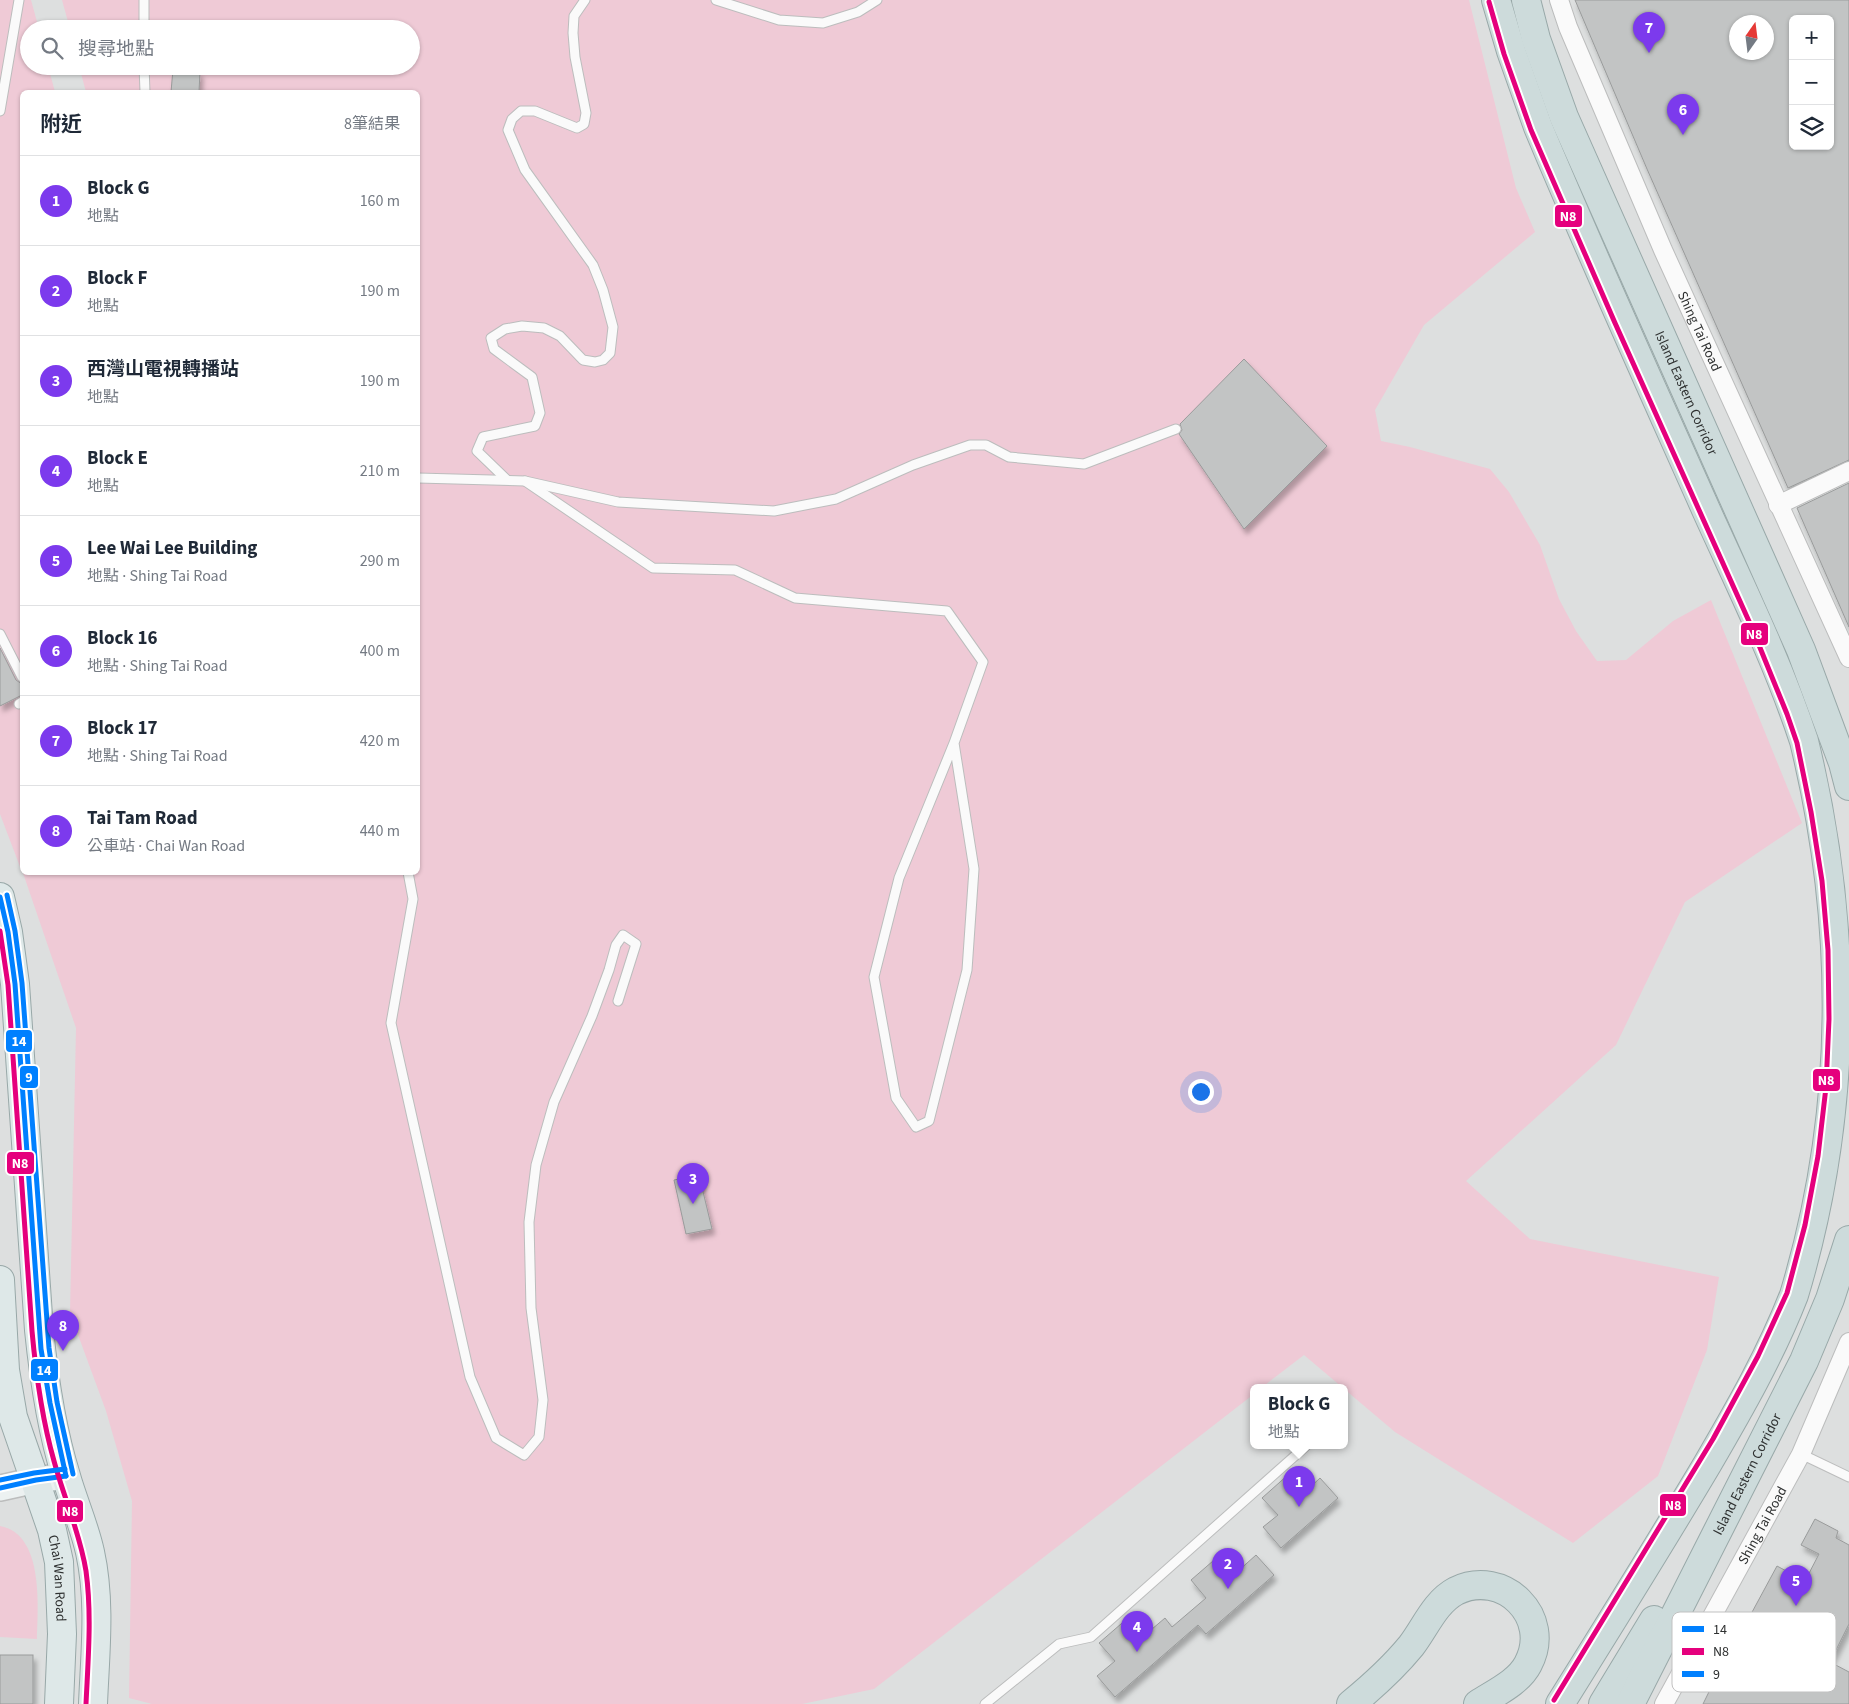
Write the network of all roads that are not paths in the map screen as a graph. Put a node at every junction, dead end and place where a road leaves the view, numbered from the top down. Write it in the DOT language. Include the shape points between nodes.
graph roads {
  1 [pos="19,0"];
  2 [pos="144,0"];
  3 [pos="585,0"];
  4 [pos="716,0"];
  5 [pos="877,0"];
  6 [pos="1496,0"];
  7 [pos="1526,0"];
  8 [pos="1559,0"];
  9 [pos="144,20"];
  10 [pos="144,75"];
  11 [pos="145,90"];
  12 [pos="0,111"];
  13 [pos="1176,429"];
  14 [pos="1849,471"];
  15 [pos="420,478"];
  16 [pos="506,479"];
  17 [pos="525,481"];
  18 [pos="1778,505"];
  19 [pos="0,634"];
  20 [pos="1849,658"];
  21 [pos="20,673"];
  22 [pos="954,743"];
  23 [pos="1849,786"];
  24 [pos="409,875"];
  25 [pos="0,897"];
  26 [pos="618,1002"];
  27 [pos="1849,1240"];
  28 [pos="0,1280"];
  29 [pos="1849,1342"];
  30 [pos="1303,1449"];
  31 [pos="1801,1454"];
  32 [pos="66,1476"];
  33 [pos="1849,1477"];
  34 [pos="1743,1479"];
  35 [pos="36,1480"];
  36 [pos="0,1488"];
  37 [pos="1676,1612"];
  38 [pos="1714,1612"];
  39 [pos="1672,1620"];
  40 [pos="1672,1689"];
  41 [pos="60,1704"];
  42 [pos="93,1704"];
  43 [pos="985,1704"];
  44 [pos="1351,1704"];
  45 [pos="1478,1704"];
  46 [pos="1560,1704"];
  47 [pos="1603,1704"];
  48 [pos="1630,1704"];
  49 [pos="1664,1704"];
  1 -- 12 [label="lane"];
  2 -- 9 [label="lane"];
  3 -- 16 [label="lane" via="574,16 573,33 586,113 584,124 577,128 535,111 521,111 512,119 508,130 525,170 593,265 604,290 613,327 610,352 603,360 583,360 560,336 544,328 522,326 505,329 492,338 494,349 532,378 540,413 535,426 483,436 477,451"];
  4 -- 5 [label="lane" via="779,20 823,23 858,12"];
  6 -- 46 [label="highway, Island Eastern Corridor" via="1538,127 1560,180 1770,654 1803,737 1834,855 1845,928 1848,1000 1847,1057 1837,1149 1819,1223 1793,1298 1734,1419"];
  7 -- 23 [label="highway, Island Eastern Corridor" via="1536,40 1564,117 1801,650"];
  8 -- 18 [label="street, Shing Tai Road" via="1663,250"];
  10 -- 11 [label="lane"];
  13 -- 17 [label="lane" via="1084,464 1010,458 986,445 970,445 913,465 836,500 774,511 618,502"];
  14 -- 18 [label="street"];
  15 -- 16 [label="lane"];
  16 -- 17 [label="lane"];
  17 -- 22 [label="lane" via="653,568 735,570 795,598 947,611 983,662"];
  18 -- 20 [label="street, Shing Tai Road"];
  19 -- 21 [label="lane"];
  22 -- 22 [label="lane" via="974,869 967,970 929,1121 916,1127 896,1098 874,977 899,878"];
  24 -- 26 [label="lane" via="413,899 391,1023 470,1376 496,1438 524,1455 539,1437 543,1400 531,1308 529,1222 536,1165 554,1102 592,1016 616,945 623,936 636,944"];
  25 -- 32 [label="main road" via="15,984 38,1330 50,1414"];
  27 -- 34 [label="highway, Island Eastern Corridor" via="1830,1299 1804,1361"];
  28 -- 35 [label="main road, Chai Wan Road" via="5,1370 12,1417"];
  29 -- 31 [label="street, Shing Tai Road"];
  30 -- 43 [label="lane" via="1091,1637 1059,1644"];
  31 -- 33 [label="lane"];
  31 -- 38 [label="street, Shing Tai Road"];
  32 -- 35 [label="main road"];
  32 -- 42 [label="main road" via="83,1524 94,1578"];
  34 -- 37 [label="highway, Island Eastern Corridor"];
  34 -- 47 [label="highway"];
  35 -- 36 [label="main road"];
  35 -- 41 [label="main road, Chai Wan Road" via="59,1562"];
  39 -- 48 [label="highway, Island Eastern Corridor"];
  40 -- 49 [label="street, Shing Tai Road"];
  44 -- 45 [label="highway" via="1394,1665 1448,1596 1463,1588 1482,1585 1504,1590 1521,1602 1535,1635 1532,1656 1523,1671"];
}
